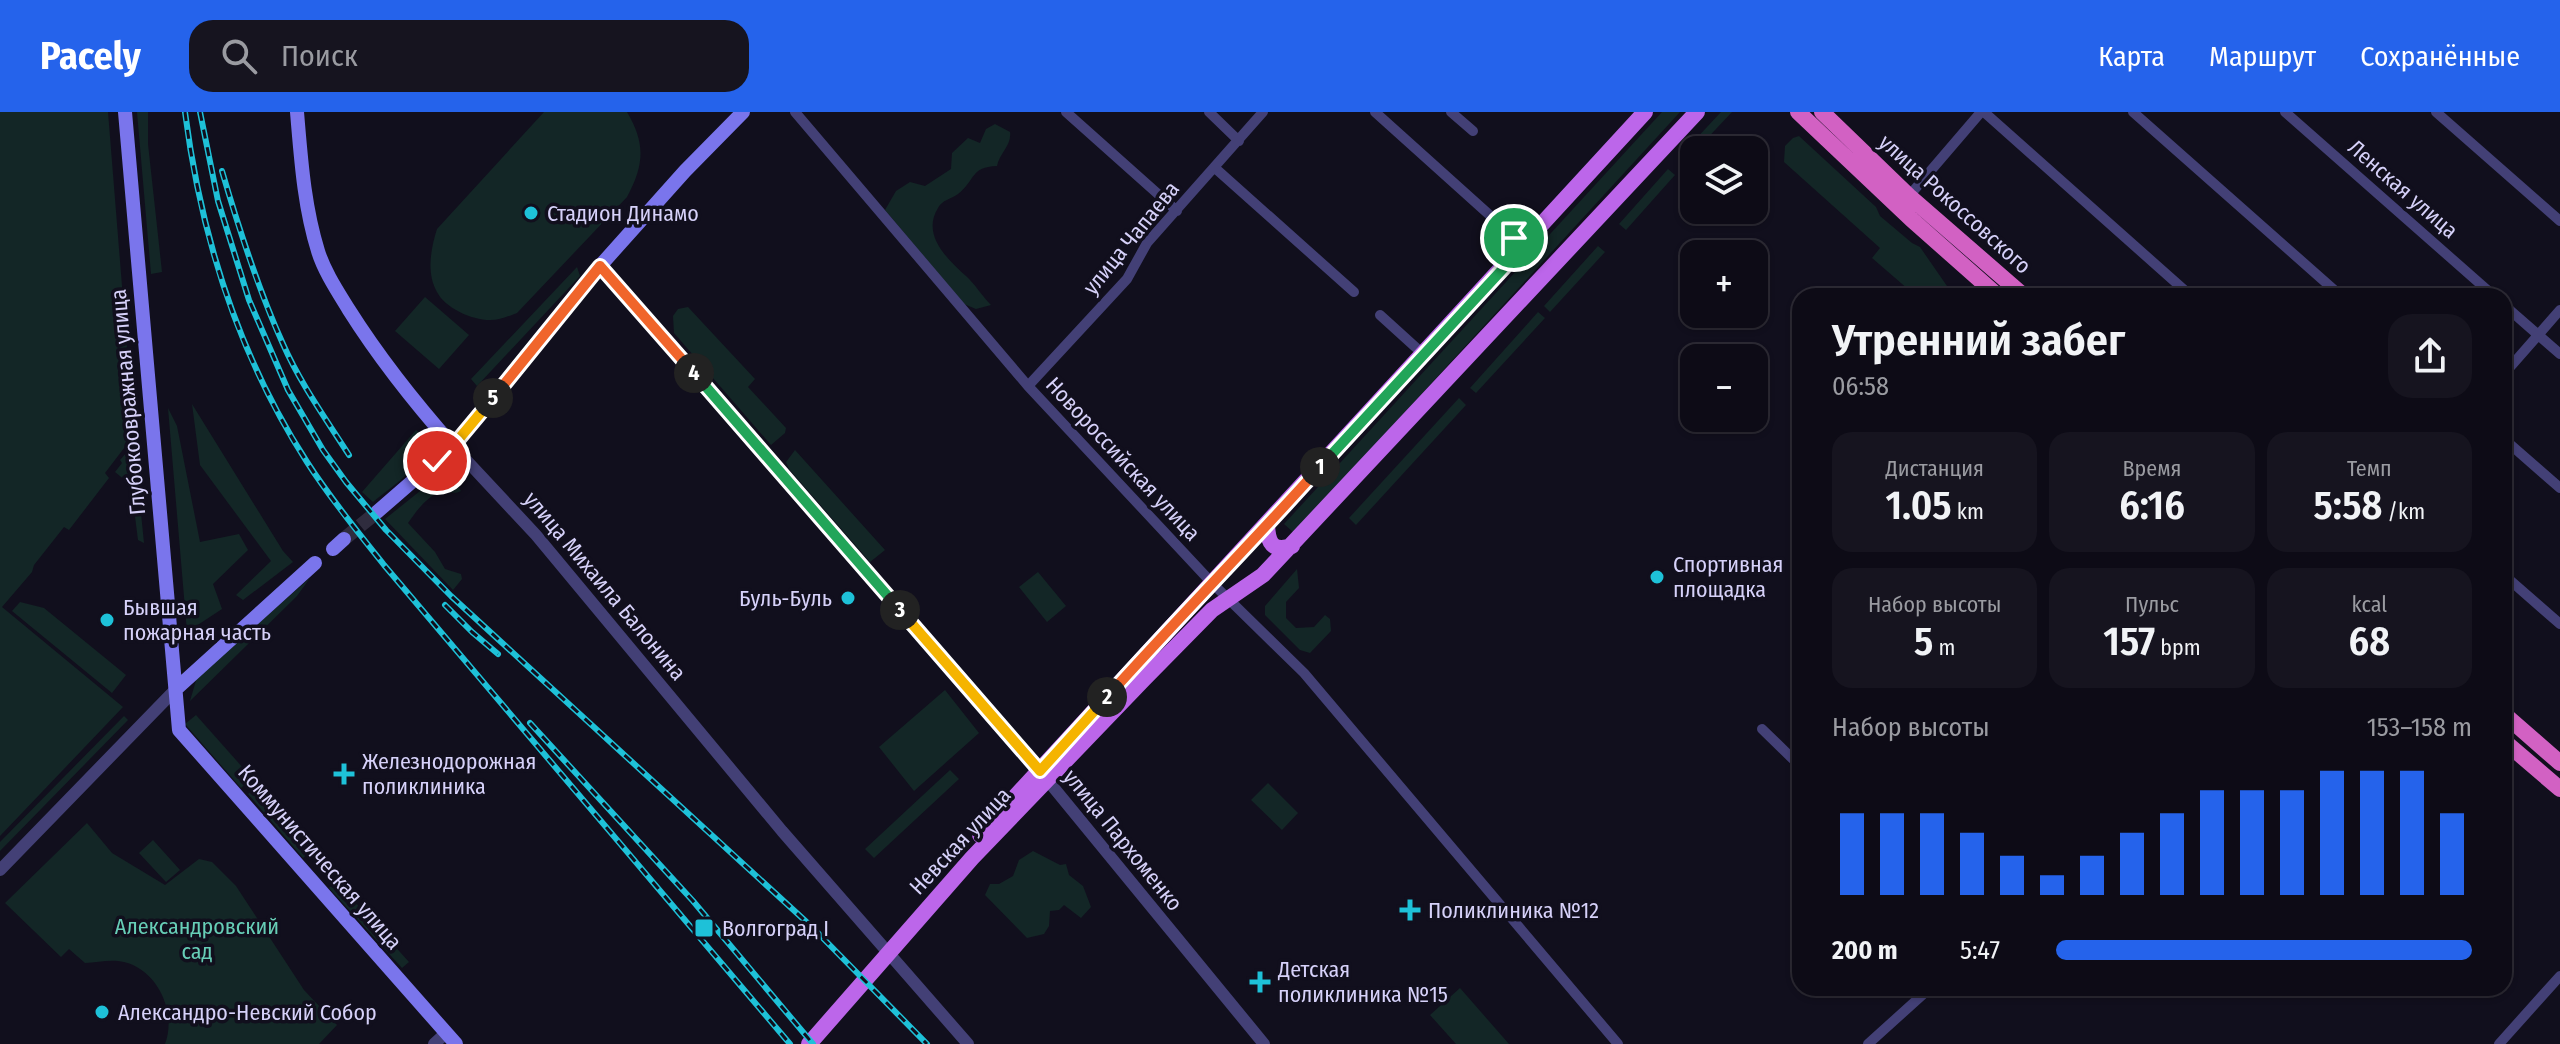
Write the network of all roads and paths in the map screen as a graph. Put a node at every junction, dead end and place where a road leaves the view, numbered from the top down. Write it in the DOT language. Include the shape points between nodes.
graph roads {
  1 [pos="125,112"];
  2 [pos="297,112"];
  3 [pos="743,112"];
  4 [pos="795,112"];
  5 [pos="1066,112"];
  6 [pos="1209,112"];
  7 [pos="1263,112"];
  8 [pos="1375,112"];
  9 [pos="1451,112"];
  10 [pos="1645,112"];
  11 [pos="1697,112"];
  12 [pos="1798,112"];
  13 [pos="1822,112"];
  14 [pos="1982,112"];
  15 [pos="2133,112"];
  16 [pos="2285,112"];
  17 [pos="2436,112"];
  18 [pos="1473,131"];
  19 [pos="1239,141"];
  20 [pos="1215,168"];
  21 [pos="1909,196"];
  22 [pos="1177,211"];
  23 [pos="2560,221"];
  24 [pos="1524,246"];
  25 [pos="600,266"];
  26 [pos="1989,288"];
  27 [pos="2015,288"];
  28 [pos="2182,288"];
  29 [pos="2332,288"];
  30 [pos="2485,288"];
  31 [pos="1354,292"];
  32 [pos="2560,310"];
  33 [pos="2512,312"];
  34 [pos="1380,315"];
  35 [pos="2538,335"];
  36 [pos="1423,354"];
  37 [pos="2560,354"];
  38 [pos="2512,365"];
  39 [pos="1028,386"];
  40 [pos="453,446"];
  41 [pos="2512,446"];
  42 [pos="2560,488"];
  43 [pos="377,512"];
  44 [pos="1267,525"];
  45 [pos="1292,546"];
  46 [pos="315,563"];
  47 [pos="1211,582"];
  48 [pos="2512,582"];
  49 [pos="1228,598"];
  50 [pos="2560,624"];
  51 [pos="176,689"];
  52 [pos="2512,721"];
  53 [pos="1762,729"];
  54 [pos="2512,748"];
  55 [pos="1792,758"];
  56 [pos="2560,763"];
  57 [pos="1044,775"];
  58 [pos="2560,789"];
  59 [pos="0,870"];
  60 [pos="889,946"];
  61 [pos="2560,976"];
  62 [pos="1921,996"];
  63 [pos="451,1039"];
  64 [pos="434,1044"];
  65 [pos="796,1044"];
  66 [pos="809,1044"];
  67 [pos="968,1044"];
  68 [pos="1264,1044"];
  69 [pos="1618,1044"];
  70 [pos="1868,1044"];
  71 [pos="2499,1044"];
  1 -- 51 [label="main road, Глубокоовражная улица"];
  2 -- 40 [label="main road, улица Михаила Балонина" via="305,198 318,253 370,344"];
  3 -- 25 [label="main road"];
  4 -- 39 [label="street, Новороссийская улица"];
  5 -- 22 [label="street"];
  6 -- 19 [label="street"];
  7 -- 19 [label="street, улица Чапаева"];
  8 -- 24 [label="street"];
  9 -- 18 [label="street"];
  10 -- 24 [label="main road, Невская улица"];
  11 -- 45 [label="main road, Невская улица"];
  12 -- 26 [label="highway, улица Рокоссовского"];
  13 -- 21 [label="highway, улица Рокоссовского"];
  14 -- 21 [label="street"];
  14 -- 28 [label="street"];
  15 -- 29 [label="street"];
  16 -- 30 [label="street, Ленская улица"];
  17 -- 23 [label="street"];
  19 -- 20 [label="street, улица Чапаева"];
  20 -- 22 [label="street, улица Чапаева"];
  20 -- 31 [label="street"];
  21 -- 27 [label="highway, улица Рокоссовского"];
  22 -- 39 [label="street, улица Чапаева" via="1147,243 1127,279"];
  24 -- 36 [label="main road, Невская улица"];
  25 -- 40 [label="main road"];
  25 -- 57 [label="street, улица Пархоменко"];
  32 -- 35 [label="street"];
  33 -- 35 [label="street"];
  34 -- 36 [label="street"];
  35 -- 37 [label="street"];
  35 -- 38 [label="street"];
  36 -- 44 [label="main road, Невская улица"];
  39 -- 47 [label="street, Новороссийская улица"];
  40 -- 43 [label="main road"];
  40 -- 67 [label="street, улица Михаила Балонина" via="536,535"];
  41 -- 42 [label="street"];
  44 -- 45 [label="main road" via="1272,546"];
  44 -- 47 [label="main road, Невская улица"];
  45 -- 49 [label="main road, Невская улица" via="1263,575"];
  46 -- 51 [label="main road"];
  47 -- 49 [label="street, Новороссийская улица"];
  47 -- 57 [label="main road, Невская улица"];
  48 -- 50 [label="street"];
  49 -- 57 [label="main road, Невская улица"];
  49 -- 69 [label="street, Новороссийская улица" via="1304,673"];
  51 -- 59 [label="street"];
  51 -- 63 [label="main road, Коммунистическая улица" via="179,730"];
  52 -- 56 [label="highway"];
  53 -- 55 [label="street"];
  54 -- 58 [label="highway"];
  57 -- 60 [label="main road, Невская улица"];
  57 -- 68 [label="street, улица Пархоменко"];
  60 -- 65 [label="main road"];
  60 -- 66 [label="main road"];
  61 -- 71 [label="street"];
  62 -- 70 [label="street"];
  63 -- 64 [label="street"];
}
